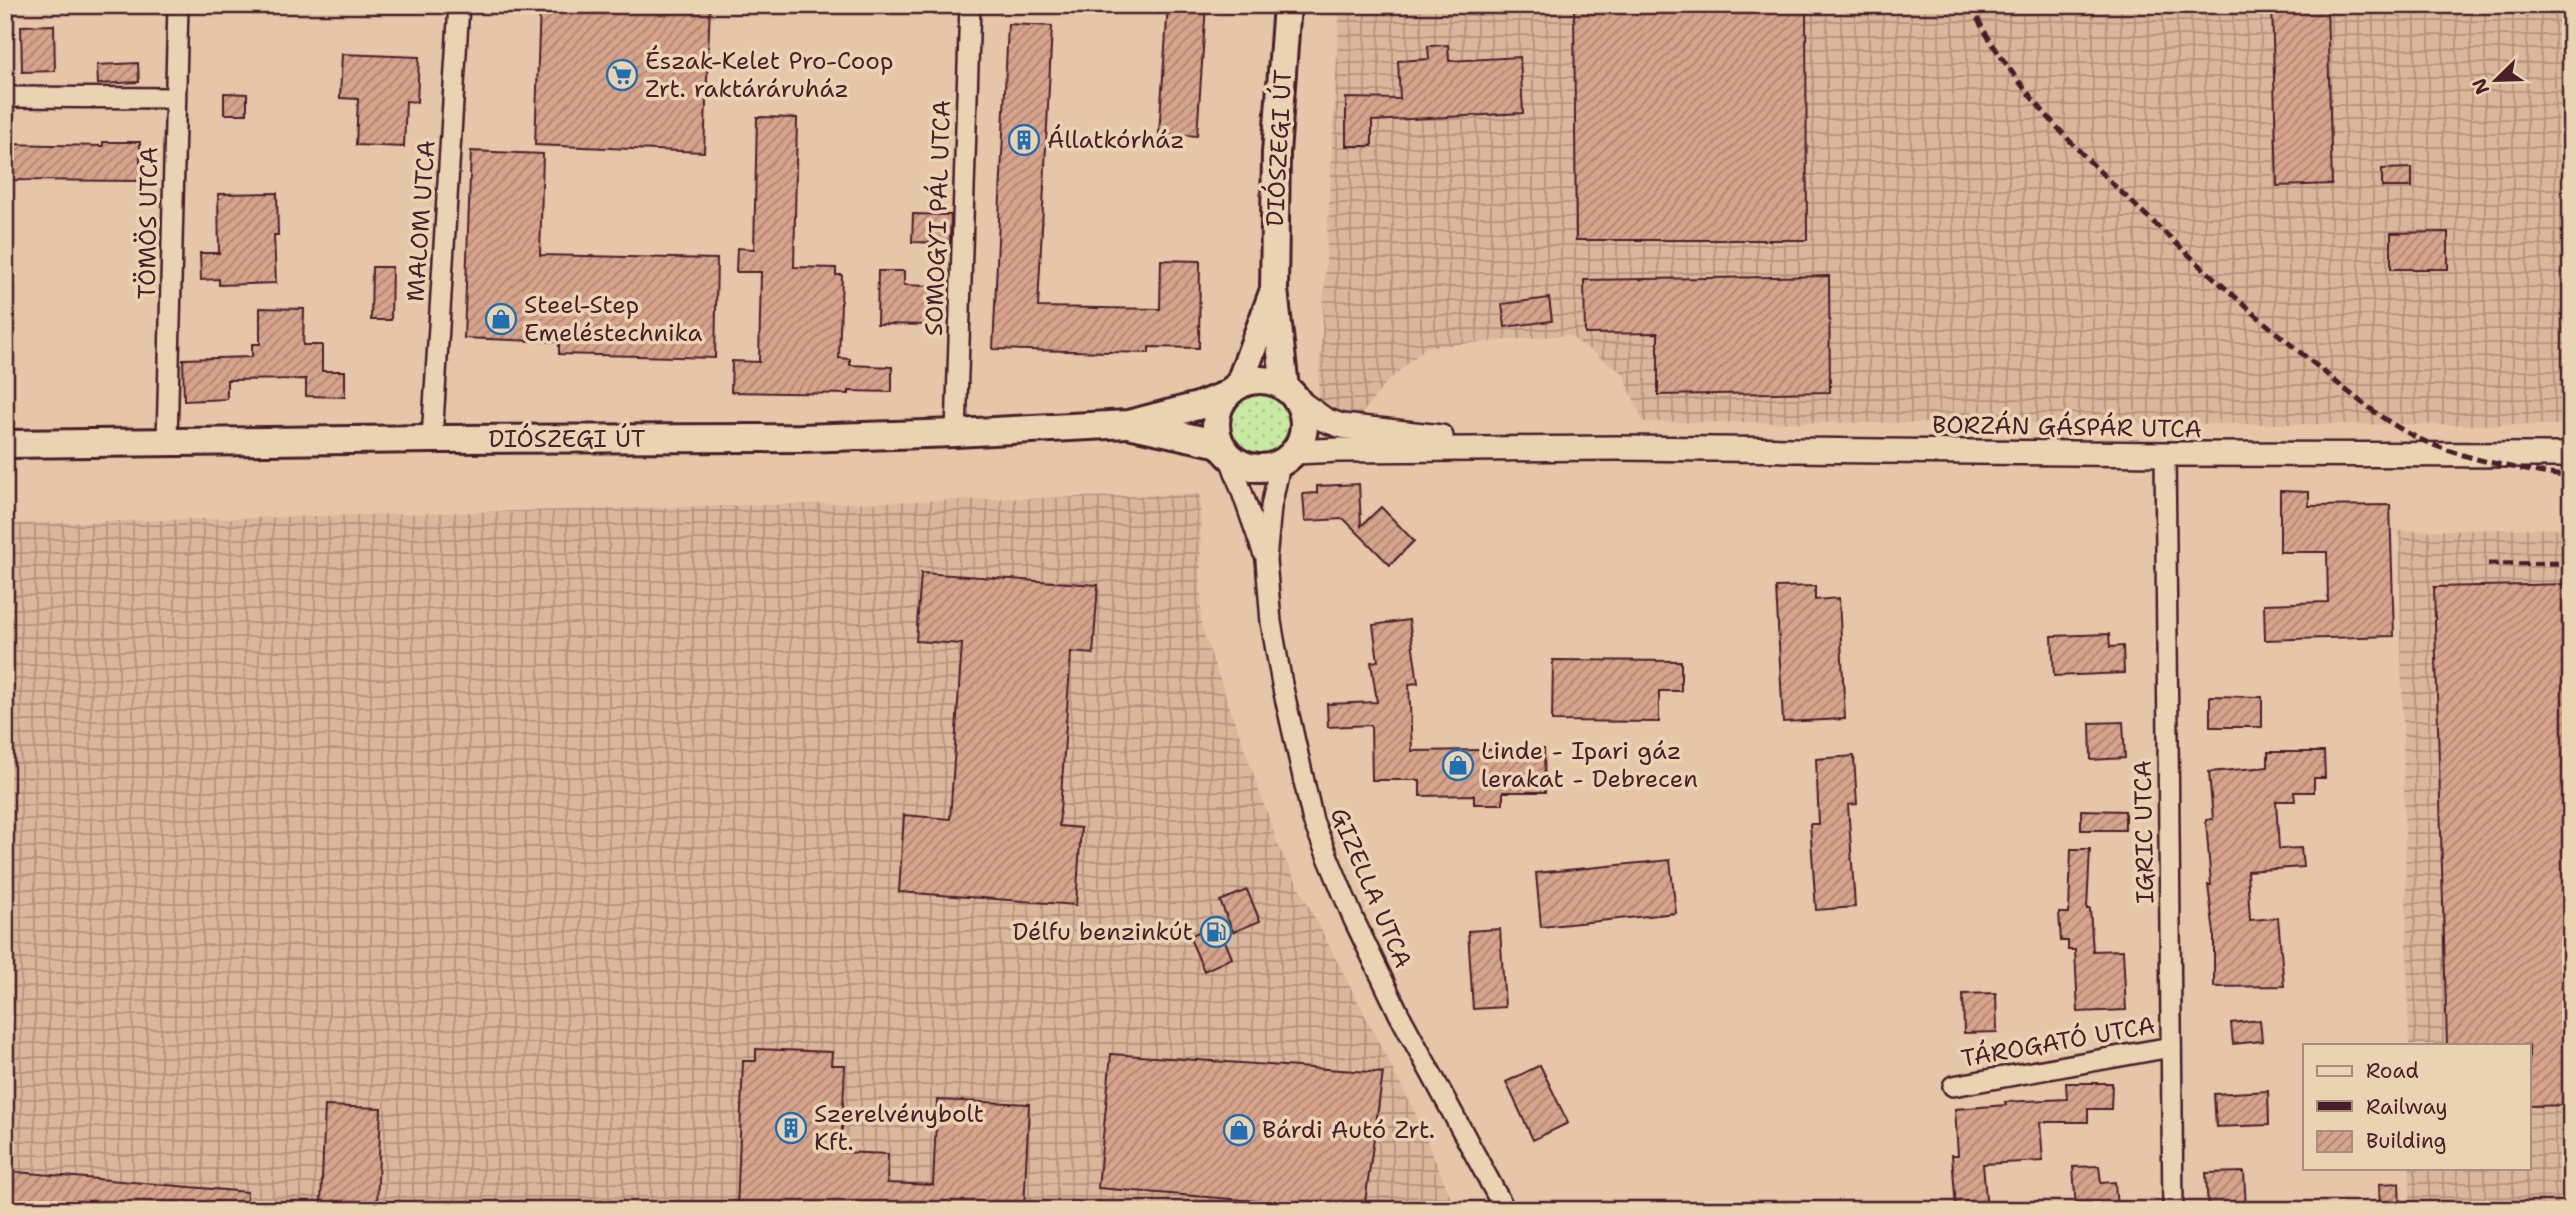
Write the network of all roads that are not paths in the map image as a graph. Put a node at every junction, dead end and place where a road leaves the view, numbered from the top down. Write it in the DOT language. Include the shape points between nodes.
graph roads {
  1 [pos="178,5"];
  2 [pos="459,5"];
  3 [pos="970,5"];
  4 [pos="1287,5"];
  5 [pos="5,97"];
  6 [pos="175,98"];
  7 [pos="1273,290"];
  8 [pos="1232,390"];
  9 [pos="1291,394"];
  10 [pos="1128,424"];
  11 [pos="956,433"];
  12 [pos="432,439"];
  13 [pos="167,441"];
  14 [pos="5,444"];
  15 [pos="1563,450"];
  16 [pos="1225,451"];
  17 [pos="2165,454"];
  18 [pos="2571,455"];
  19 [pos="1287,458"];
  20 [pos="1266,560"];
  21 [pos="2171,1047"];
  22 [pos="1953,1086"];
  23 [pos="1505,1210"];
  24 [pos="2173,1210"];
  1 -- 6 [label="street, TÖMÖS UTCA"];
  2 -- 12 [label="street, MALOM UTCA"];
  3 -- 11 [label="street, SOMOGYI PÁL UTCA"];
  4 -- 7 [label="main road, DIÓSZEGI ÚT" via="1276,153"];
  5 -- 6 [label="street"];
  6 -- 13 [label="street, TÖMÖS UTCA"];
  7 -- 8 [label="main road, DIÓSZEGI ÚT"];
  7 -- 9 [label="main road, DIÓSZEGI ÚT"];
  8 -- 9 [label="main road" via="1254,380 1270,381"];
  8 -- 10 [label="main road, DIÓSZEGI ÚT" via="1198,406"];
  8 -- 16 [label="main road" via="1217,410 1216,427"];
  9 -- 15 [label="street, BORZÁN GÁSPÁR UTCA" via="1325,420 1342,426"];
  9 -- 19 [label="main road" via="1304,418 1303,436"];
  10 -- 11 [label="main road, DIÓSZEGI ÚT"];
  10 -- 16 [label="main road, DIÓSZEGI ÚT"];
  11 -- 12 [label="main road, DIÓSZEGI ÚT"];
  12 -- 13 [label="main road, DIÓSZEGI ÚT"];
  13 -- 14 [label="main road, DIÓSZEGI ÚT"];
  15 -- 17 [label="street, BORZÁN GÁSPÁR UTCA"];
  15 -- 19 [label="street, BORZÁN GÁSPÁR UTCA" via="1339,450"];
  16 -- 19 [label="main road" via="1245,466 1263,469"];
  16 -- 20 [label="street, GIZELLA UTCA"];
  17 -- 18 [label="street, BORZÁN GÁSPÁR UTCA"];
  17 -- 21 [label="street, IGRIC UTCA"];
  19 -- 20 [label="street, GIZELLA UTCA" via="1271,507"];
  20 -- 23 [label="street, GIZELLA UTCA" via="1280,672 1313,821 1399,1014"];
  21 -- 22 [label="street, TÁROGATÓ UTCA"];
  21 -- 24 [label="street, IGRIC UTCA"];
}
